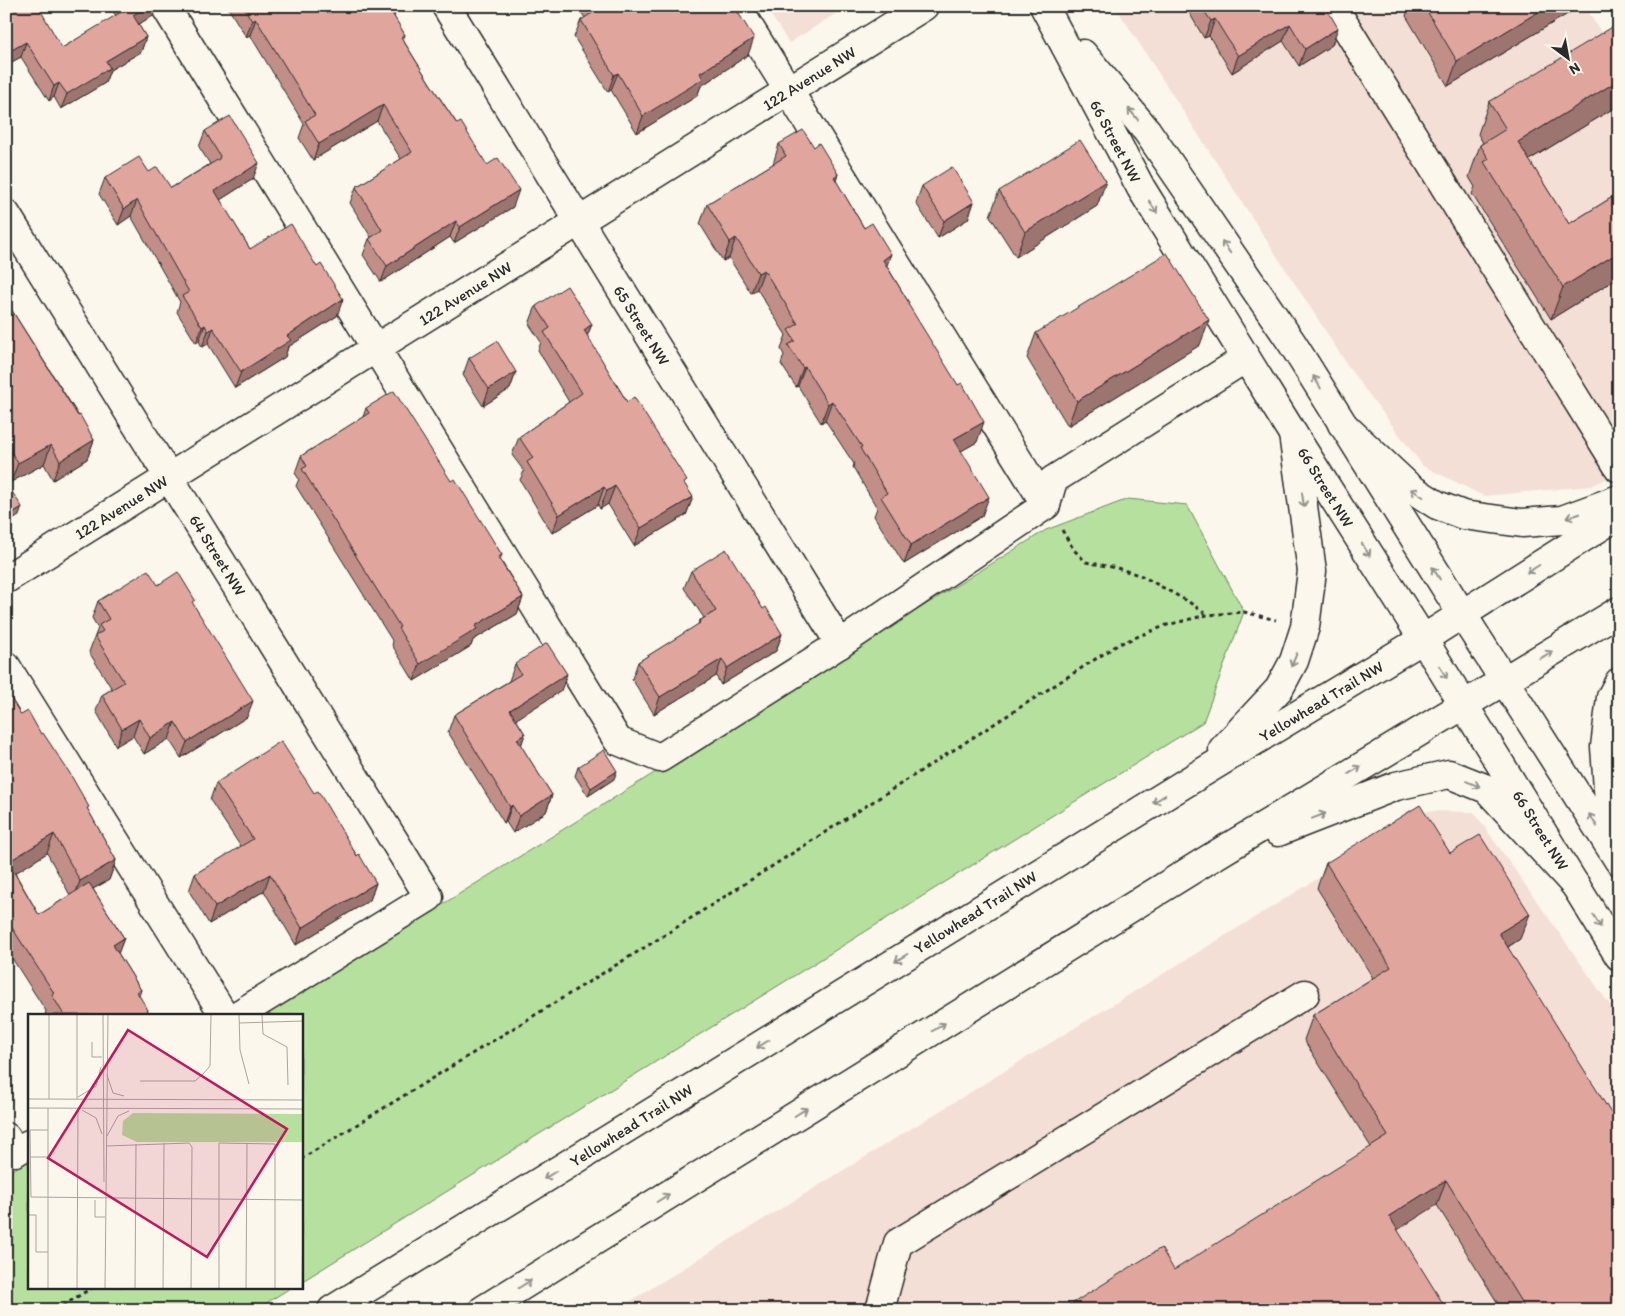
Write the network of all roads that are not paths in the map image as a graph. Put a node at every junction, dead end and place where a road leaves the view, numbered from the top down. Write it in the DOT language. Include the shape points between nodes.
graph roads {
  1 [pos="165,6"];
  2 [pos="446,6"];
  3 [pos="736,6"];
  4 [pos="924,6"];
  5 [pos="1333,6"];
  6 [pos="1045,8"];
  7 [pos="788,91"];
  8 [pos="6,214"];
  9 [pos="578,222"];
  10 [pos="376,349"];
  11 [pos="1246,358"];
  12 [pos="1342,424"];
  13 [pos="1293,434"];
  14 [pos="1619,468"];
  15 [pos="170,477"];
  16 [pos="1619,499"];
  17 [pos="1046,506"];
  18 [pos="1619,515"];
  19 [pos="6,579"];
  20 [pos="1619,611"];
  21 [pos="1462,614"];
  22 [pos="1423,639"];
  23 [pos="840,644"];
  24 [pos="6,666"];
  25 [pos="1504,680"];
  26 [pos="1619,682"];
  27 [pos="1462,705"];
  28 [pos="1200,774"];
  29 [pos="1619,828"];
  30 [pos="1209,859"];
  31 [pos="1619,861"];
  32 [pos="1576,886"];
  33 [pos="1619,956"];
  34 [pos="1305,994"];
  35 [pos="223,1014"];
  36 [pos="240,1014"];
  37 [pos="332,1310"];
  38 [pos="483,1310"];
  39 [pos="880,1310"];
  1 -- 10 [label="main road"];
  2 -- 9 [label="main road, 65 Street NW"];
  3 -- 7 [label="main road"];
  4 -- 7 [label="main road, 122 Avenue NW"];
  5 -- 14 [label="main road"];
  6 -- 11 [label="main road, 66 Street NW, one-way" via="1140,188"];
  12 -- 6 [label="main road, 66 Street NW, one-way" via="1292,343 1147,131"];
  7 -- 9 [label="main road, 122 Avenue NW"];
  7 -- 17 [label="main road"];
  8 -- 15 [label="main road, 64 Street NW"];
  9 -- 10 [label="main road, 122 Avenue NW"];
  9 -- 23 [label="main road, 65 Street NW"];
  10 -- 15 [label="main road, 122 Avenue NW"];
  10 -- 23 [label="main road" via="618,741 660,758"];
  11 -- 13 [label="main road, 66 Street NW"];
  11 -- 17 [label="main road" via="1053,480"];
  16 -- 12 [label="main road, one-way" via="1555,520 1522,522 1462,515 1437,506 1409,487"];
  21 -- 12 [label="main road, 66 Street NW, one-way"];
  13 -- 22 [label="main road, 66 Street NW, one-way"];
  13 -- 28 [label="main road, one-way" via="1312,571 1306,627 1294,661 1279,689"];
  15 -- 19 [label="main road, 122 Avenue NW"];
  15 -- 36 [label="main road, 64 Street NW" via="429,897"];
  17 -- 23 [label="main road"];
  18 -- 21 [label="main road, Yellowhead Trail NW, one-way"];
  25 -- 20 [label="main road, one-way"];
  21 -- 22 [label="main road, Yellowhead Trail NW"];
  21 -- 25 [label="main road, 66 Street NW"];
  22 -- 27 [label="main road, 66 Street NW, one-way"];
  22 -- 28 [label="main road, Yellowhead Trail NW"];
  24 -- 35 [label="main road"];
  25 -- 27 [label="main road"];
  31 -- 25 [label="main road, 66 Street NW, one-way"];
  26 -- 29 [label="main road" via="1611,697 1605,747 1609,803"];
  30 -- 27 [label="main road, one-way"];
  27 -- 32 [label="main road, 66 Street NW"];
  28 -- 37 [label="main road, Yellowhead Trail NW, one-way"];
  30 -- 32 [label="main road, one-way" via="1396,786 1449,774 1487,789"];
  38 -- 30 [label="main road, one-way"];
  32 -- 33 [label="main road, 66 Street NW, one-way"];
  34 -- 39 [label="main road" via="898,1243"];
}
